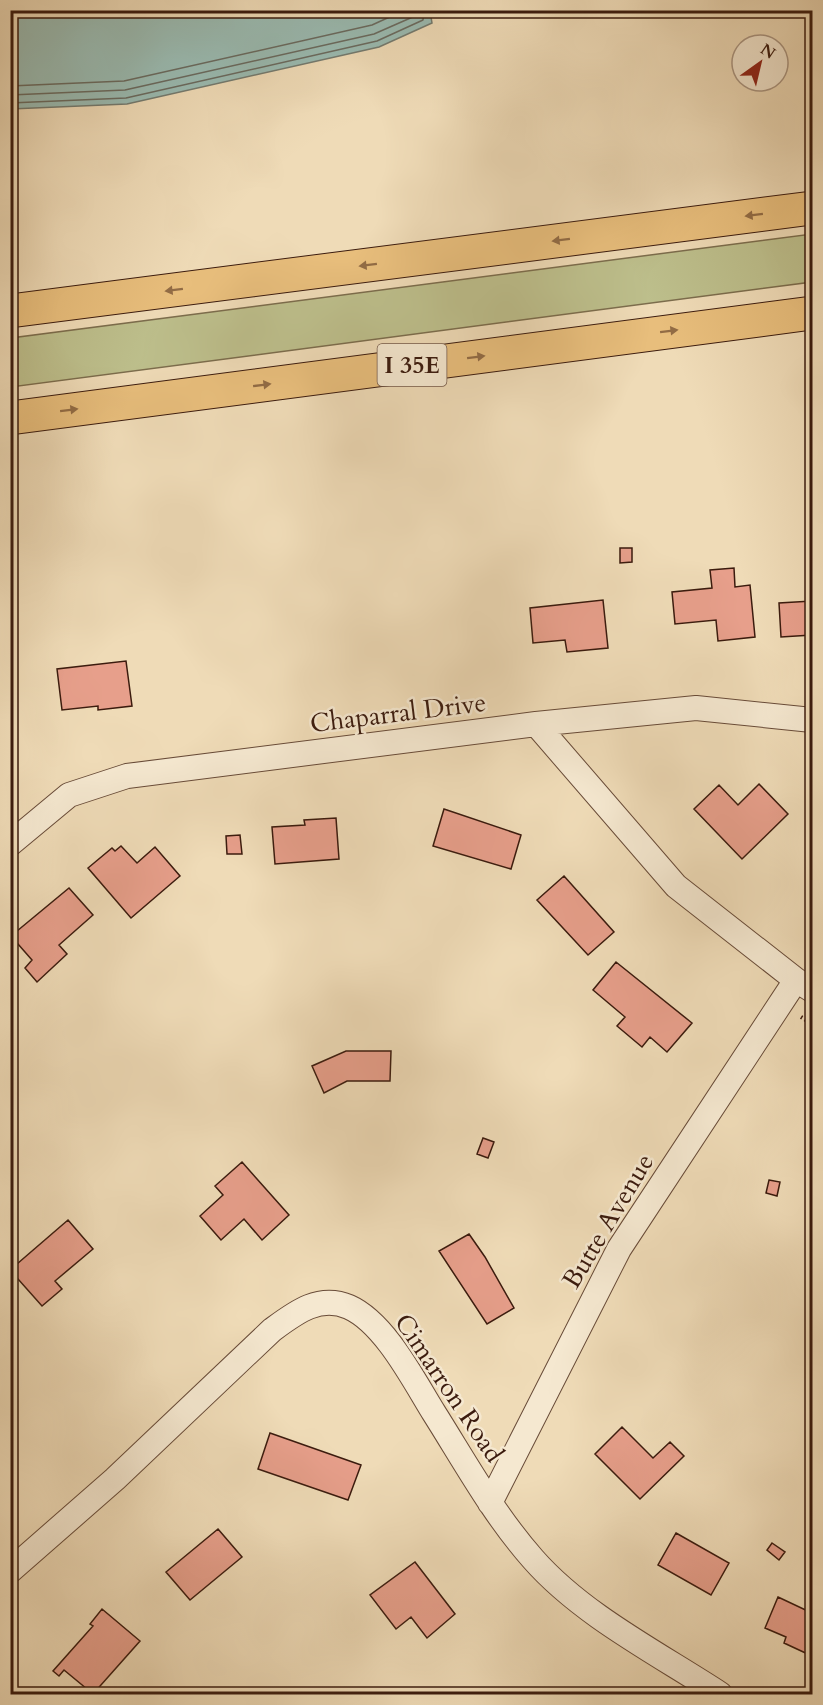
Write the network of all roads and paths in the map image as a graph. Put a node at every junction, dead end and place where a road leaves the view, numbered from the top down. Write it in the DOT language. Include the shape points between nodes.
graph roads {
  1 [pos="813,208"];
  2 [pos="10,311"];
  3 [pos="813,313"];
  4 [pos="10,418"];
  5 [pos="813,720"];
  6 [pos="536,724"];
  7 [pos="10,844"];
  8 [pos="804,985"];
  9 [pos="490,1503"];
  10 [pos="10,1570"];
  11 [pos="720,1695"];
  1 -- 2 [label="highway, one-way"];
  4 -- 3 [label="highway, I 35E, one-way"];
  5 -- 6 [label="street, Chaparral Drive" via="696,708"];
  6 -- 7 [label="street, Chaparral Drive" via="127,776 69,795"];
  6 -- 8 [label="street" via="676,886"];
  8 -- 9 [label="street, Butte Avenue" via="619,1249"];
  9 -- 10 [label="street, Cimarron Road" via="398,1356 368,1318 348,1307 322,1303 300,1309 247,1352 115,1479"];
  9 -- 11 [label="street, Cimarron Road" via="533,1560 580,1603"];
}
